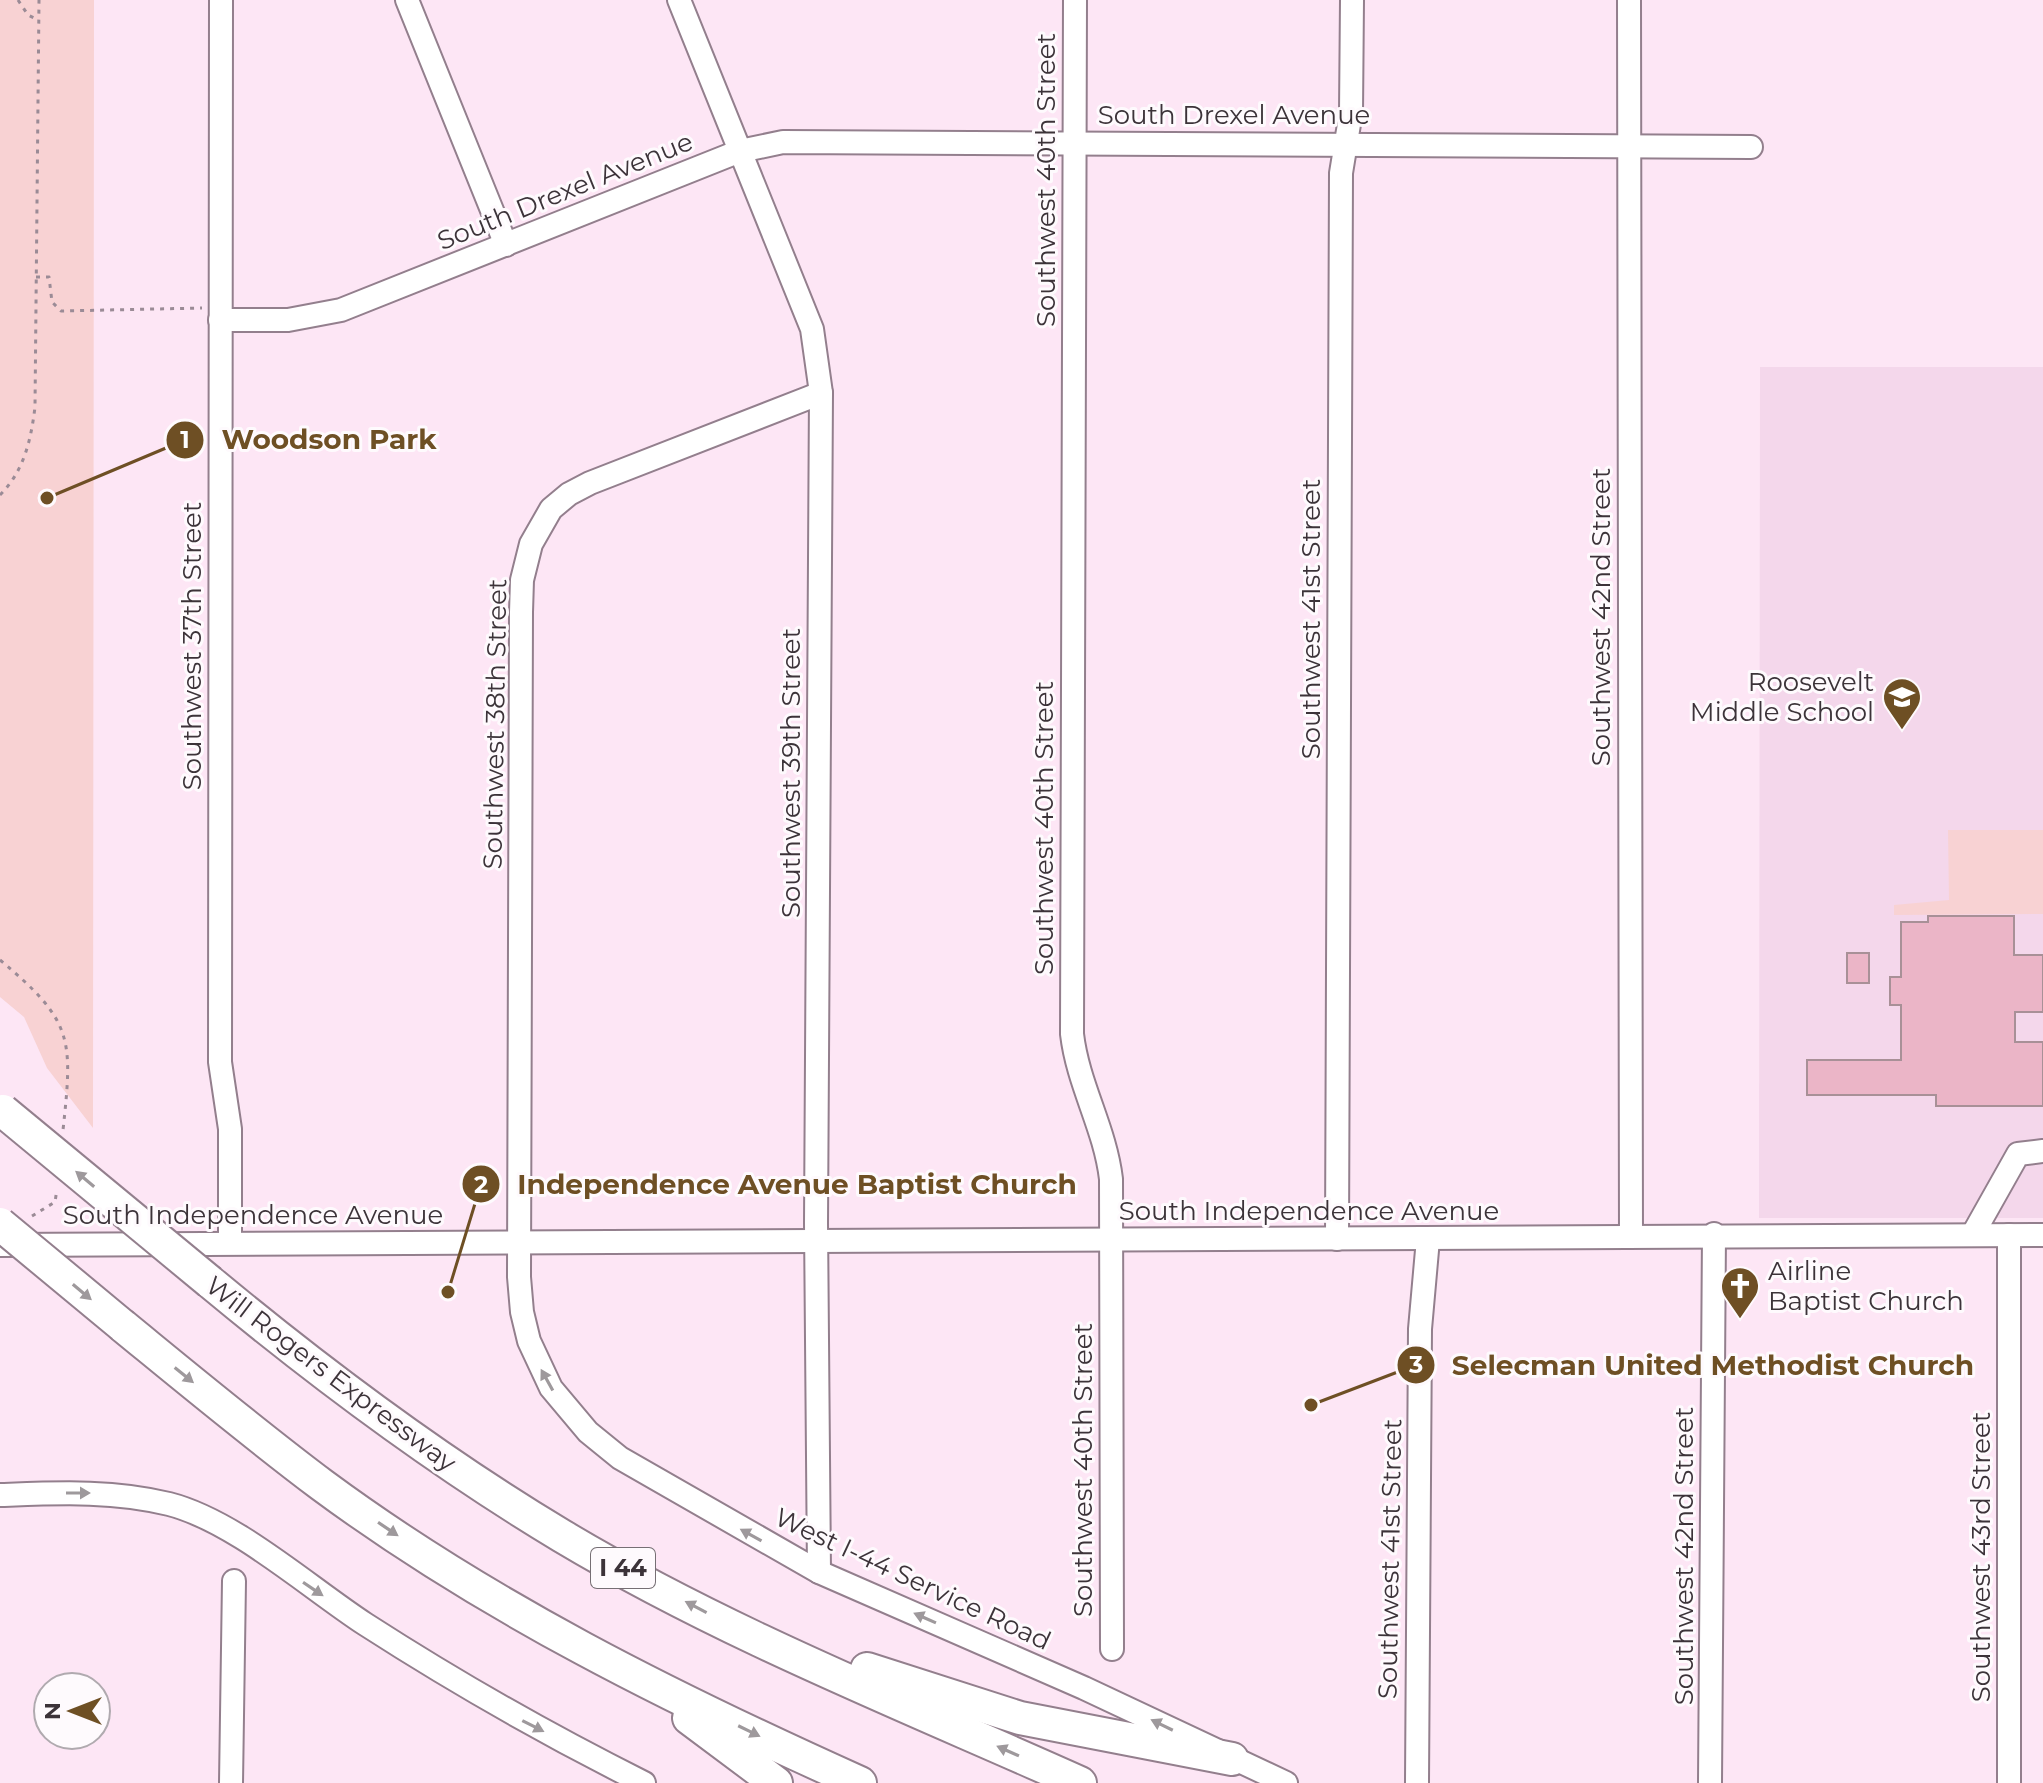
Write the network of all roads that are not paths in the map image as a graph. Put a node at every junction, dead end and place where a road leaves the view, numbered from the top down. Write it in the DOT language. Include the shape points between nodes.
graph roads {
  1 [pos="221,0"];
  2 [pos="407,0"];
  3 [pos="679,0"];
  4 [pos="1075,0"];
  5 [pos="1352,0"];
  6 [pos="1629,0"];
  7 [pos="1074,142"];
  8 [pos="1346,144"];
  9 [pos="1627,146"];
  10 [pos="1751,147"];
  11 [pos="740,151"];
  12 [pos="506,245"];
  13 [pos="220,314"];
  14 [pos="821,393"];
  15 [pos="1,1110"];
  16 [pos="2043,1151"];
  17 [pos="11,1223"];
  18 [pos="1714,1234"];
  19 [pos="1973,1234"];
  20 [pos="1631,1235"];
  21 [pos="2009,1235"];
  22 [pos="2043,1235"];
  23 [pos="1337,1239"];
  24 [pos="1428,1239"];
  25 [pos="1111,1240"];
  26 [pos="520,1241"];
  27 [pos="816,1241"];
  28 [pos="230,1243"];
  29 [pos="0,1245"];
  30 [pos="0,1495"];
  31 [pos="819,1572"];
  32 [pos="234,1581"];
  33 [pos="748,1634"];
  34 [pos="1112,1649"];
  35 [pos="628,1673"];
  36 [pos="1232,1759"];
  37 [pos="231,1783"];
  38 [pos="644,1783"];
  39 [pos="776,1783"];
  40 [pos="860,1783"];
  41 [pos="1080,1783"];
  42 [pos="1286,1783"];
  43 [pos="1417,1783"];
  44 [pos="1710,1783"];
  45 [pos="2009,1783"];
  1 -- 13 [label="street, Southwest 37th Street"];
  2 -- 12 [label="street"];
  3 -- 11 [label="street, Southwest 39th Street"];
  4 -- 7 [label="street, Southwest 40th Street"];
  5 -- 8 [label="street, Southwest 41st Street"];
  6 -- 9 [label="street, Southwest 42nd Street"];
  7 -- 8 [label="street, South Drexel Avenue"];
  7 -- 11 [label="street, South Drexel Avenue" via="797,141"];
  7 -- 25 [label="street, Southwest 40th Street" via="1072,1034 1078,1075 1107,1150"];
  8 -- 9 [label="street, South Drexel Avenue"];
  8 -- 23 [label="street, Southwest 41st Street" via="1341,173"];
  9 -- 10 [label="street, South Drexel Avenue"];
  9 -- 20 [label="street, Southwest 42nd Street"];
  11 -- 12 [label="street, South Drexel Avenue"];
  11 -- 14 [label="street, Southwest 39th Street" via="812,329"];
  12 -- 13 [label="street, South Drexel Avenue" via="341,310 288,320"];
  13 -- 28 [label="street, Southwest 37th Street" via="220,1062 230,1129"];
  14 -- 26 [label="street, Southwest 38th Street" via="590,483 551,509 531,544 521,612"];
  14 -- 27 [label="street, Southwest 39th Street"];
  33 -- 15 [label="highway, Will Rogers Expressway / I 44, one-way, bridge" via="565,1538 451,1468 299,1356"];
  16 -- 19 [label="street" via="2018,1154"];
  17 -- 35 [label="highway, one-way, bridge" via="123,1326 323,1486 495,1598"];
  18 -- 19 [label="street, South Independence Avenue"];
  18 -- 20 [label="street, South Independence Avenue"];
  18 -- 44 [label="street, Southwest 42nd Street"];
  19 -- 21 [label="street, South Independence Avenue"];
  20 -- 24 [label="street, South Independence Avenue"];
  21 -- 22 [label="street, South Independence Avenue"];
  21 -- 45 [label="street, Southwest 43rd Street"];
  23 -- 24 [label="street, South Independence Avenue"];
  23 -- 25 [label="street, South Independence Avenue"];
  24 -- 43 [label="street, Southwest 41st Street" via="1420,1329"];
  25 -- 27 [label="street, South Independence Avenue"];
  25 -- 34 [label="street, Southwest 40th Street"];
  26 -- 27 [label="street, South Independence Avenue"];
  26 -- 28 [label="street, South Independence Avenue"];
  31 -- 26 [label="street, West I-44 Service Road, one-way" via="620,1458 564,1407 529,1341 522,1312"];
  27 -- 31 [label="street, Southwest 39th Street"];
  28 -- 29 [label="street, South Independence Avenue"];
  30 -- 38 [label="street, one-way" via="127,1495 216,1522 444,1674"];
  36 -- 31 [label="street, West I-44 Service Road, one-way"];
  32 -- 37 [label="street"];
  33 -- 36 [label="highway" via="1020,1718"];
  41 -- 33 [label="highway, Will Rogers Expressway / I 44, one-way"];
  35 -- 39 [label="highway"];
  35 -- 40 [label="highway, one-way"];
  36 -- 42 [label="street, West I-44 Service Road"];
}
